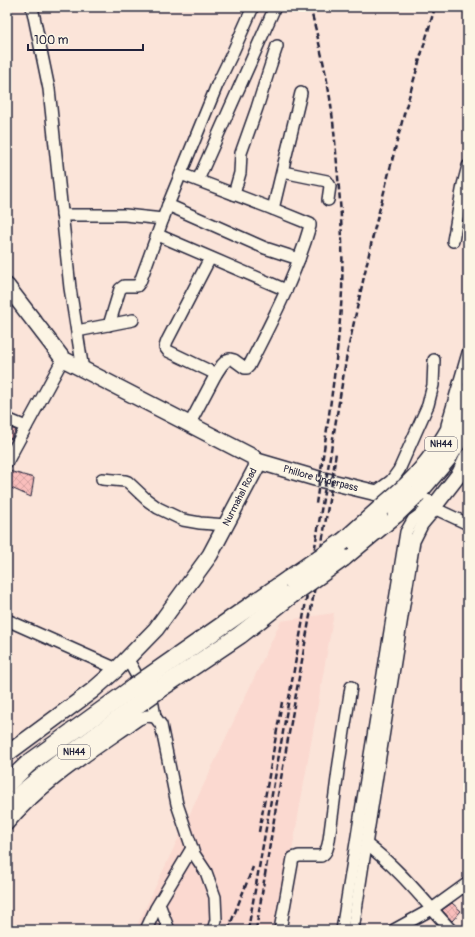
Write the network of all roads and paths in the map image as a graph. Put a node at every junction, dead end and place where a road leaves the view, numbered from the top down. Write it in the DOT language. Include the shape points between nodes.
graph roads {
  1 [pos="32,7"];
  2 [pos="253,7"];
  3 [pos="275,7"];
  4 [pos="277,46"];
  5 [pos="301,93"];
  6 [pos="468,166"];
  7 [pos="283,172"];
  8 [pos="180,174"];
  9 [pos="198,180"];
  10 [pos="234,194"];
  11 [pos="328,200"];
  12 [pos="168,205"];
  13 [pos="273,209"];
  14 [pos="62,215"];
  15 [pos="163,219"];
  16 [pos="158,235"];
  17 [pos="454,241"];
  18 [pos="210,258"];
  19 [pos="299,259"];
  20 [pos="7,286"];
  21 [pos="286,290"];
  22 [pos="7,299"];
  23 [pos="22,307"];
  24 [pos="133,320"];
  25 [pos="109,325"];
  26 [pos="77,331"];
  27 [pos="468,353"];
  28 [pos="63,359"];
  29 [pos="434,360"];
  30 [pos="83,370"];
  31 [pos="216,374"];
  32 [pos="468,393"];
  33 [pos="7,419"];
  34 [pos="189,425"];
  35 [pos="468,425"];
  36 [pos="26,427"];
  37 [pos="439,448"];
  38 [pos="468,456"];
  39 [pos="257,461"];
  40 [pos="7,462"];
  41 [pos="102,479"];
  42 [pos="384,502"];
  43 [pos="427,504"];
  44 [pos="468,524"];
  45 [pos="226,525"];
  46 [pos="290,587"];
  47 [pos="7,620"];
  48 [pos="127,658"];
  49 [pos="117,669"];
  50 [pos="351,687"];
  51 [pos="155,717"];
  52 [pos="7,754"];
  53 [pos="7,784"];
  54 [pos="7,808"];
  55 [pos="7,825"];
  56 [pos="366,844"];
  57 [pos="192,848"];
  58 [pos="468,883"];
  59 [pos="159,904"];
  60 [pos="432,909"];
  61 [pos="146,930"];
  62 [pos="169,930"];
  63 [pos="213,930"];
  64 [pos="280,930"];
  65 [pos="342,930"];
  66 [pos="353,930"];
  67 [pos="394,930"];
  68 [pos="451,930"];
  1 -- 14 [label="street" via="49,89"];
  2 -- 8 [label="street"];
  3 -- 9 [label="street"];
  4 -- 10 [label="street" via="241,153 240,173"];
  5 -- 7 [label="street"];
  6 -- 17 [label="street"];
  7 -- 11 [label="street" via="327,181 330,186"];
  7 -- 13 [label="street"];
  8 -- 9 [label="street"];
  8 -- 12 [label="street"];
  9 -- 10 [label="street"];
  10 -- 13 [label="street"];
  12 -- 15 [label="street"];
  12 -- 19 [label="street" via="265,248"];
  13 -- 19 [label="street" via="310,225"];
  14 -- 15 [label="street" via="125,215"];
  14 -- 26 [label="street"];
  15 -- 16 [label="street"];
  16 -- 18 [label="street"];
  16 -- 25 [label="street" via="138,285 124,286 120,290"];
  18 -- 21 [label="street"];
  18 -- 31 [label="street" via="165,347 168,351"];
  19 -- 21 [label="street"];
  20 -- 23 [label="main road, Nurmahal Road"];
  21 -- 31 [label="street" via="248,368 230,359"];
  22 -- 23 [label="street"];
  23 -- 28 [label="main road, Nurmahal Road"];
  24 -- 25 [label="street"];
  25 -- 26 [label="street"];
  26 -- 30 [label="street"];
  27 -- 37 [label="street"];
  28 -- 30 [label="main road, Nurmahal Road"];
  28 -- 36 [label="street"];
  29 -- 42 [label="street" via="433,385 428,406"];
  30 -- 34 [label="main road, Nurmahal Road"];
  31 -- 34 [label="street"];
  32 -- 37 [label="highway, NH44"];
  33 -- 36 [label="street"];
  34 -- 39 [label="main road, Nurmahal Road"];
  35 -- 43 [label="highway, NH44" via="447,458"];
  36 -- 40 [label="street"];
  37 -- 43 [label="highway, NH44" via="412,481"];
  38 -- 43 [label="main road" via="460,473"];
  39 -- 42 [label="main road, Phillore Underpass"];
  39 -- 45 [label="main road, Nurmahal Road" via="256,468"];
  41 -- 45 [label="street" via="128,482 158,508 184,520"];
  42 -- 43 [label="highway, NH44, bridge"];
  42 -- 43 [label="main road, Phillore Underpass" via="386,499"];
  42 -- 46 [label="highway, NH44, bridge" via="344,541"];
  42 -- 46 [label="highway, NH44, bridge" via="343,558"];
  43 -- 44 [label="street"];
  43 -- 56 [label="street" via="422,525 414,541"];
  43 -- 65 [label="street" via="406,532"];
  45 -- 48 [label="main road, Nurmahal Road" via="210,555 156,629"];
  46 -- 53 [label="highway, NH44, bridge" via="147,678 28,764"];
  46 -- 54 [label="highway, NH44, bridge" via="240,635 158,690 59,763"];
  47 -- 49 [label="street"];
  48 -- 49 [label="main road, Nurmahal Road"];
  48 -- 51 [label="street" via="153,705"];
  49 -- 52 [label="main road, Nurmahal Road" via="92,691"];
  50 -- 64 [label="street" via="327,848 321,856 293,858"];
  51 -- 55 [label="street" via="147,716 140,719 62,773 31,799"];
  51 -- 57 [label="street" via="160,725 177,804"];
  56 -- 60 [label="street" via="401,875"];
  56 -- 66 [label="street"];
  57 -- 59 [label="street"];
  57 -- 63 [label="street" via="206,872 215,897 216,920"];
  58 -- 60 [label="street"];
  59 -- 61 [label="street"];
  59 -- 62 [label="street"];
  60 -- 67 [label="street"];
  60 -- 68 [label="street"];
}
